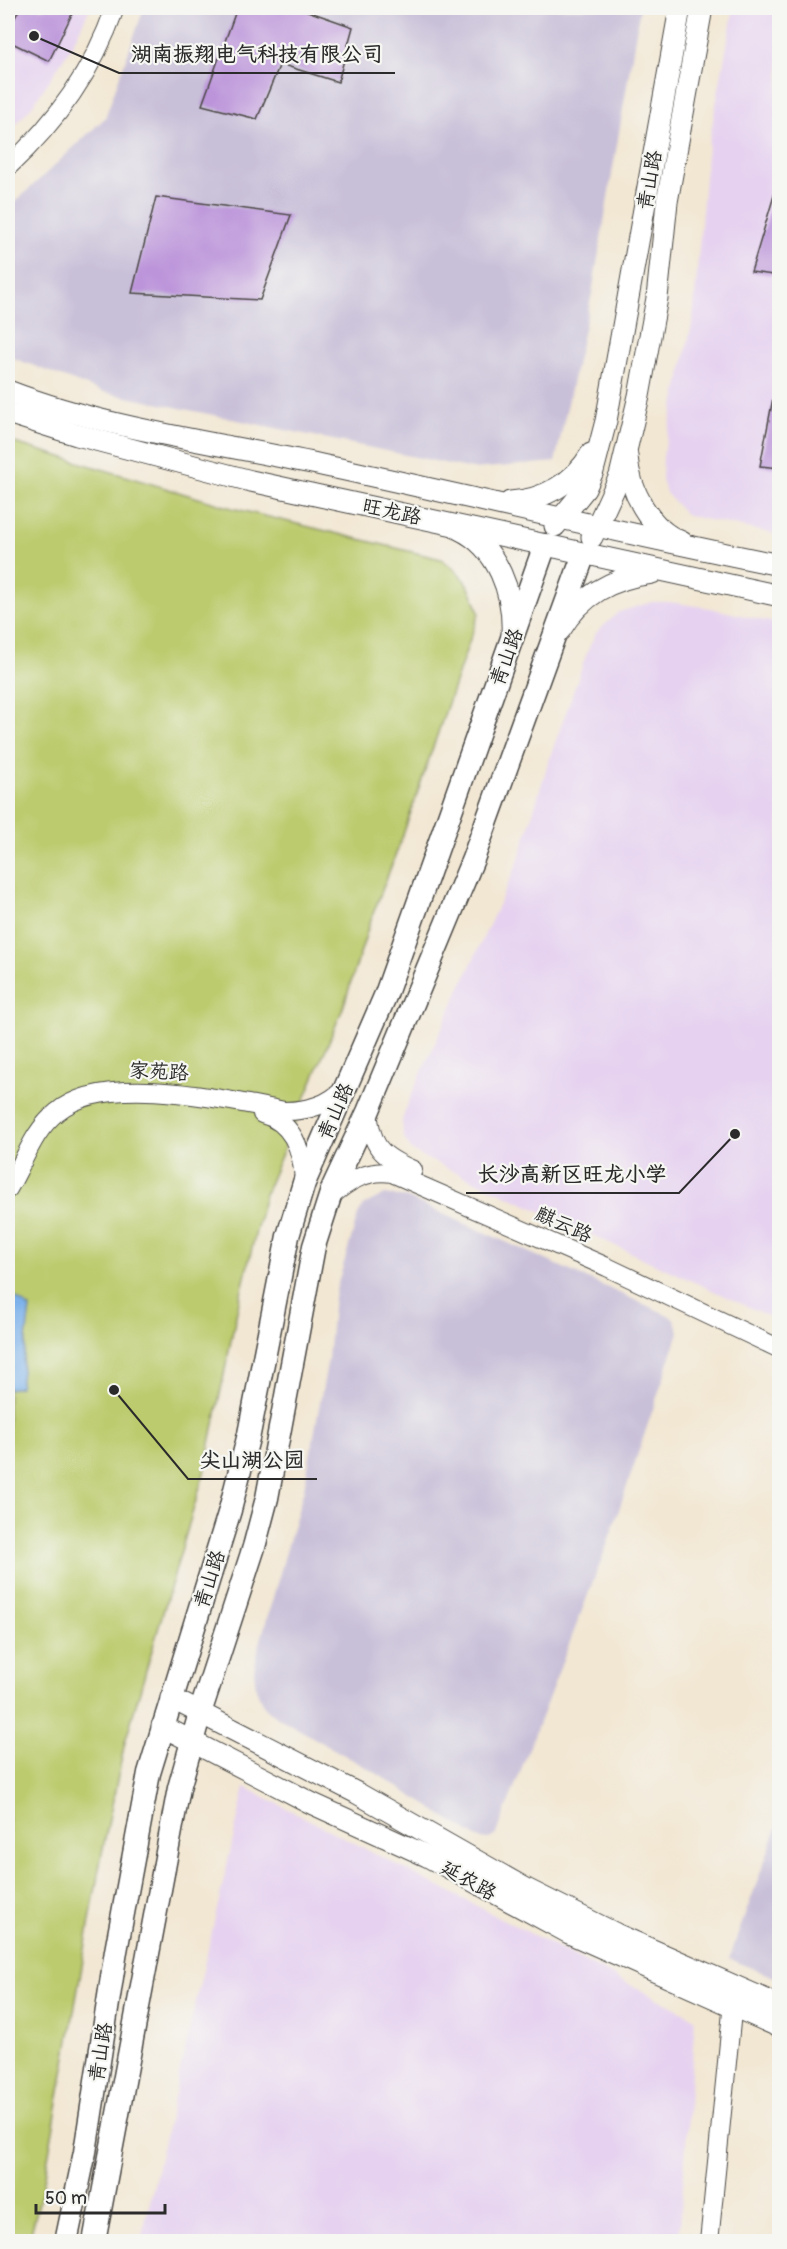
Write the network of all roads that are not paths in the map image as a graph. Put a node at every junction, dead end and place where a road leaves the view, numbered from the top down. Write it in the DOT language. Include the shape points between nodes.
graph roads {
  1 [pos="105,8"];
  2 [pos="115,8"];
  3 [pos="680,8"];
  4 [pos="702,8"];
  5 [pos="8,155"];
  6 [pos="8,167"];
  7 [pos="8,391"];
  8 [pos="8,413"];
  9 [pos="606,421"];
  10 [pos="627,446"];
  11 [pos="497,502"];
  12 [pos="561,518"];
  13 [pos="445,522"];
  14 [pos="598,526"];
  15 [pos="546,545"];
  16 [pos="699,549"];
  17 [pos="584,554"];
  18 [pos="780,565"];
  19 [pos="678,575"];
  20 [pos="780,596"];
  21 [pos="512,642"];
  22 [pos="547,651"];
  23 [pos="347,1086"];
  24 [pos="368,1112"];
  25 [pos="304,1183"];
  26 [pos="8,1189"];
  27 [pos="329,1198"];
  28 [pos="8,1201"];
  29 [pos="780,1340"];
  30 [pos="780,1349"];
  31 [pos="171,1698"];
  32 [pos="200,1713"];
  33 [pos="162,1726"];
  34 [pos="191,1741"];
  35 [pos="734,1998"];
  36 [pos="780,2006"];
  37 [pos="780,2027"];
  38 [pos="66,2241"];
  39 [pos="94,2241"];
  40 [pos="708,2241"];
  1 -- 5 [label="street" via="93,43 66,88"];
  2 -- 6 [label="street" via="102,45 75,92 38,139"];
  3 -- 9 [label="main road, 青山路"];
  4 -- 10 [label="main road, 青山路" via="667,202 655,309"];
  7 -- 11 [label="main road, 旺龙路" via="109,423"];
  8 -- 13 [label="main road, 旺龙路" via="251,481"];
  9 -- 11 [label="main road" via="594,449 575,477 539,496"];
  9 -- 12 [label="main road, 青山路" via="594,471"];
  10 -- 14 [label="main road, 青山路" via="614,493"];
  10 -- 16 [label="main road" via="630,477 647,513 677,541"];
  11 -- 12 [label="main road, 旺龙路"];
  12 -- 14 [label="main road, 旺龙路"];
  12 -- 15 [label="main road, 青山路"];
  13 -- 15 [label="main road, 旺龙路"];
  13 -- 21 [label="main road" via="465,531 478,543 505,579 512,607"];
  14 -- 16 [label="main road, 旺龙路"];
  14 -- 17 [label="main road, 青山路"];
  15 -- 17 [label="main road, 旺龙路"];
  15 -- 21 [label="main road, 青山路"];
  16 -- 18 [label="main road, 旺龙路"];
  17 -- 19 [label="main road, 旺龙路"];
  17 -- 22 [label="main road, 青山路"];
  19 -- 20 [label="main road, 旺龙路"];
  19 -- 22 [label="main road" via="632,575 594,592 575,609"];
  21 -- 23 [label="main road, 青山路" via="386,994"];
  22 -- 24 [label="main road, 青山路" via="473,859"];
  23 -- 25 [label="main road, 青山路"];
  23 -- 26 [label="street, 家苑路" via="318,1107 284,1112 220,1098 141,1092 112,1091 83,1097 44,1124"];
  24 -- 27 [label="main road, 青山路"];
  24 -- 29 [label="street, 麒云路" via="375,1144 392,1161"];
  25 -- 28 [label="street, 家苑路" via="297,1145 283,1123 272,1116 219,1104 106,1100 69,1114 50,1131"];
  25 -- 31 [label="main road, 青山路" via="288,1236 230,1510"];
  27 -- 30 [label="street, 麒云路" via="356,1178 392,1173 607,1267"];
  27 -- 32 [label="main road, 青山路" via="305,1287 267,1498"];
  31 -- 32 [label="main road, 延农路"];
  31 -- 33 [label="main road, 青山路"];
  32 -- 34 [label="main road, 青山路"];
  32 -- 35 [label="main road, 延农路" via="357,1793 526,1889"];
  33 -- 34 [label="main road, 延农路"];
  33 -- 38 [label="main road, 青山路" via="149,1773 85,2152"];
  34 -- 35 [label="main road, 延农路" via="426,1856 569,1933"];
  34 -- 39 [label="main road, 青山路" via="178,1788"];
  35 -- 36 [label="main road, 延农路"];
  35 -- 37 [label="main road, 延农路"];
  35 -- 40 [label="street"];
}
